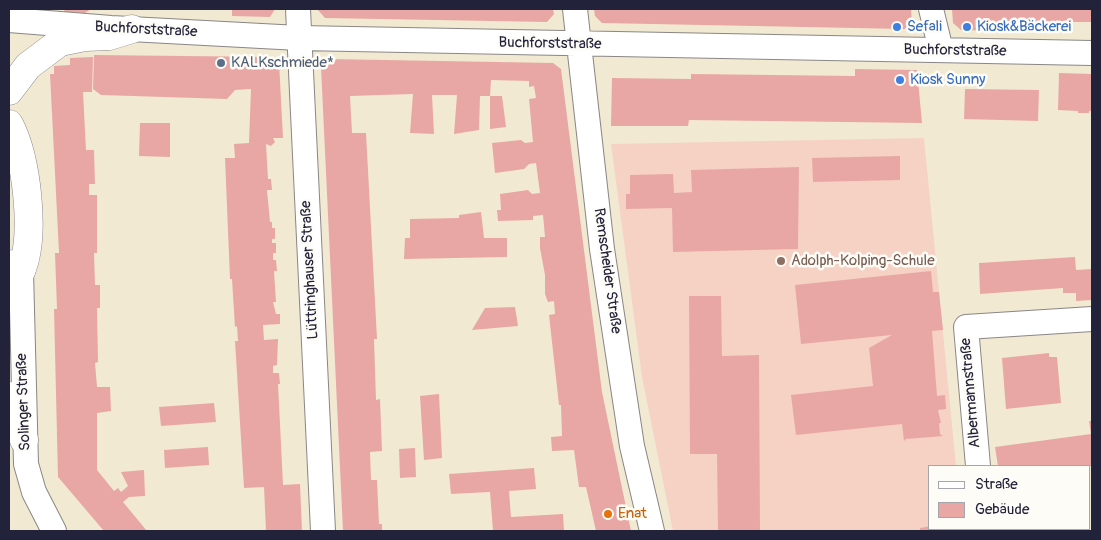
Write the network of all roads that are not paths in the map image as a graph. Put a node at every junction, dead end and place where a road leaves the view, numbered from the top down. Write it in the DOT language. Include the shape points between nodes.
graph roads {
  1 [pos="298,9"];
  2 [pos="575,9"];
  3 [pos="931,9"];
  4 [pos="9,20"];
  5 [pos="132,29"];
  6 [pos="299,38"];
  7 [pos="579,44"];
  8 [pos="941,50"];
  9 [pos="1092,54"];
  10 [pos="9,91"];
  11 [pos="9,124"];
  12 [pos="9,204"];
  13 [pos="13,272"];
  14 [pos="1092,319"];
  15 [pos="9,396"];
  16 [pos="24,440"];
  17 [pos="978,465"];
  18 [pos="52,529"];
  19 [pos="323,531"];
  20 [pos="652,531"];
  1 -- 6 [label="street, Lüttringhauser Straße"];
  2 -- 7 [label="street, Remscheider Straße"];
  3 -- 8 [label="street"];
  4 -- 5 [label="street, Buchforststraße"];
  5 -- 6 [label="street, Buchforststraße"];
  5 -- 10 [label="main road" via="109,36 60,42 28,66"];
  6 -- 7 [label="street, Buchforststraße"];
  6 -- 19 [label="street, Lüttringhauser Straße"];
  7 -- 8 [label="street, Buchforststraße"];
  7 -- 20 [label="street, Remscheider Straße" via="602,248 632,446"];
  8 -- 9 [label="street, Buchforststraße"];
  11 -- 13 [label="main road, Solinger Straße" via="25,182 28,242"];
  12 -- 13 [label="main road, Solinger Straße"];
  13 -- 16 [label="street, Solinger Straße"];
  14 -- 17 [label="street, Albermannstraße" via="966,327"];
  15 -- 16 [label="main road"];
  16 -- 18 [label="street, Solinger Straße" via="26,464 34,492"];
}
